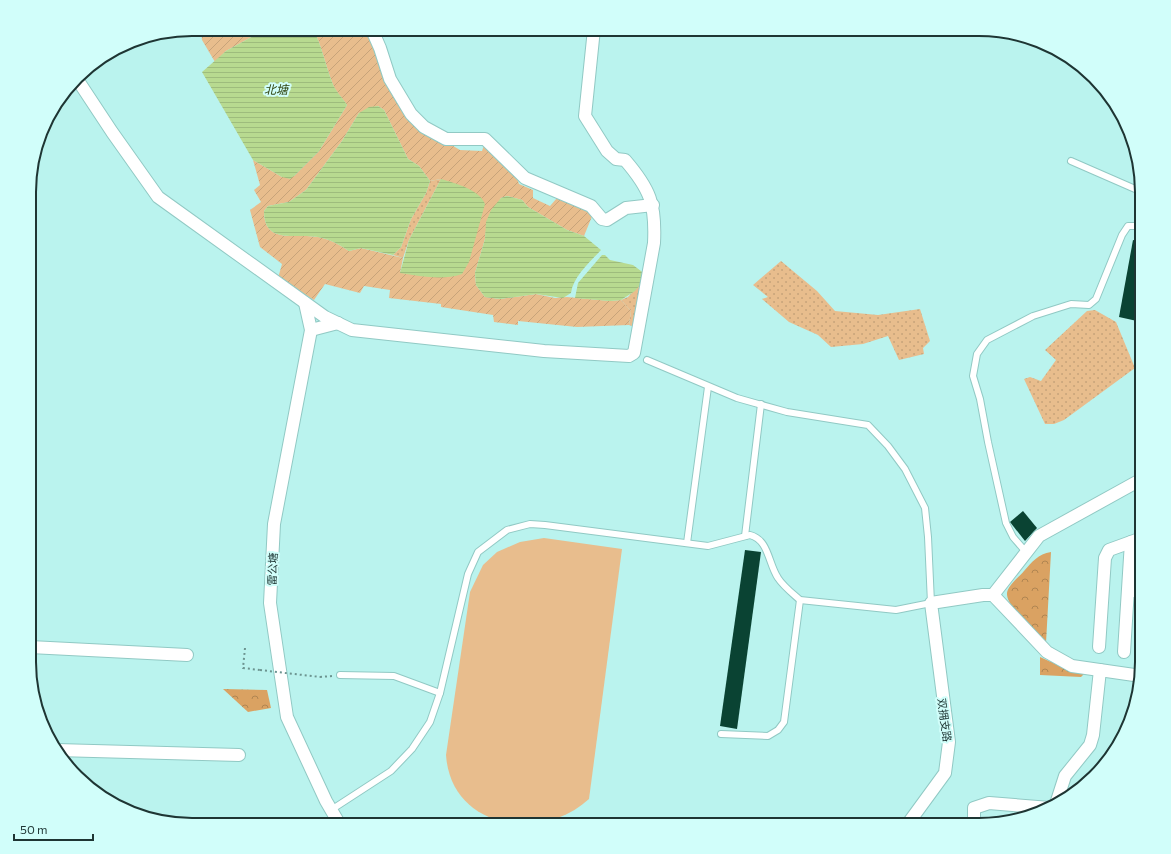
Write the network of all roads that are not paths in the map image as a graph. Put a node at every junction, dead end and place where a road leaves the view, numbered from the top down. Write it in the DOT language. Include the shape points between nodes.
graph roads {
  1 [pos="375,36"];
  2 [pos="593,36"];
  3 [pos="80,84"];
  4 [pos="1071,161"];
  5 [pos="1135,189"];
  6 [pos="653,205"];
  7 [pos="1135,226"];
  8 [pos="305,303"];
  9 [pos="338,324"];
  10 [pos="311,330"];
  11 [pos="647,360"];
  12 [pos="708,387"];
  13 [pos="761,404"];
  14 [pos="1135,484"];
  15 [pos="745,536"];
  16 [pos="1135,540"];
  17 [pos="687,543"];
  18 [pos="1135,546"];
  19 [pos="1026,552"];
  20 [pos="1128,591"];
  21 [pos="1135,591"];
  22 [pos="993,595"];
  23 [pos="800,600"];
  24 [pos="931,603"];
  25 [pos="36,647"];
  26 [pos="1099,647"];
  27 [pos="1124,652"];
  28 [pos="187,655"];
  29 [pos="1100,670"];
  30 [pos="340,675"];
  31 [pos="1135,675"];
  32 [pos="440,693"];
  33 [pos="721,734"];
  34 [pos="63,750"];
  35 [pos="239,754"];
  36 [pos="1059,796"];
  37 [pos="331,810"];
  38 [pos="1026,810"];
  39 [pos="336,818"];
  40 [pos="912,818"];
  41 [pos="974,818"];
  1 -- 6 [label="street" via="390,79 411,114 424,127 446,140 485,139 525,178 590,206 602,219 607,220 626,208"];
  2 -- 6 [label="street" via="585,116 607,151 616,159 625,160 642,179"];
  3 -- 8 [label="street" via="158,196"];
  4 -- 5 [label="lane"];
  6 -- 9 [label="street" via="654,243 634,353 629,356 544,351 352,330"];
  7 -- 19 [label="lane" via="1128,226 1122,235 1096,300 1089,305 1071,304 1033,316 987,340 977,354 973,376 1006,523 1013,537"];
  8 -- 9 [label="street"];
  8 -- 10 [label="street, 雷公塘"];
  9 -- 10 [label="street"];
  10 -- 37 [label="street, 雷公塘" via="274,524 270,603 287,717"];
  11 -- 12 [label="lane"];
  12 -- 13 [label="lane"];
  12 -- 17 [label="lane"];
  13 -- 15 [label="lane"];
  13 -- 24 [label="lane" via="787,412 868,425 888,446 905,469 925,508"];
  14 -- 19 [label="street" via="1039,536"];
  15 -- 17 [label="lane" via="708,546"];
  15 -- 23 [label="lane" via="755,537 761,541 777,577"];
  16 -- 26 [label="street" via="1109,550 1105,558"];
  17 -- 32 [label="lane" via="545,525 530,524 507,530 478,552 468,574"];
  18 -- 20 [label="street"];
  19 -- 22 [label="street"];
  20 -- 21 [label="street"];
  20 -- 27 [label="street"];
  22 -- 24 [label="street"];
  22 -- 29 [label="street" via="1047,652 1072,666"];
  23 -- 24 [label="lane" via="896,610"];
  23 -- 33 [label="lane" via="784,722 778,730 768,736"];
  24 -- 40 [label="street, 双拥支路" via="949,742 945,773"];
  25 -- 28 [label="street"];
  29 -- 31 [label="street"];
  29 -- 36 [label="street" via="1090,745 1065,776"];
  30 -- 32 [label="lane" via="394,676"];
  32 -- 37 [label="lane" via="430,722 412,749 391,770"];
  34 -- 35 [label="street"];
  37 -- 39 [label="street, 雷公塘"];
  38 -- 41 [label="street" via="989,804 974,808"];
}
